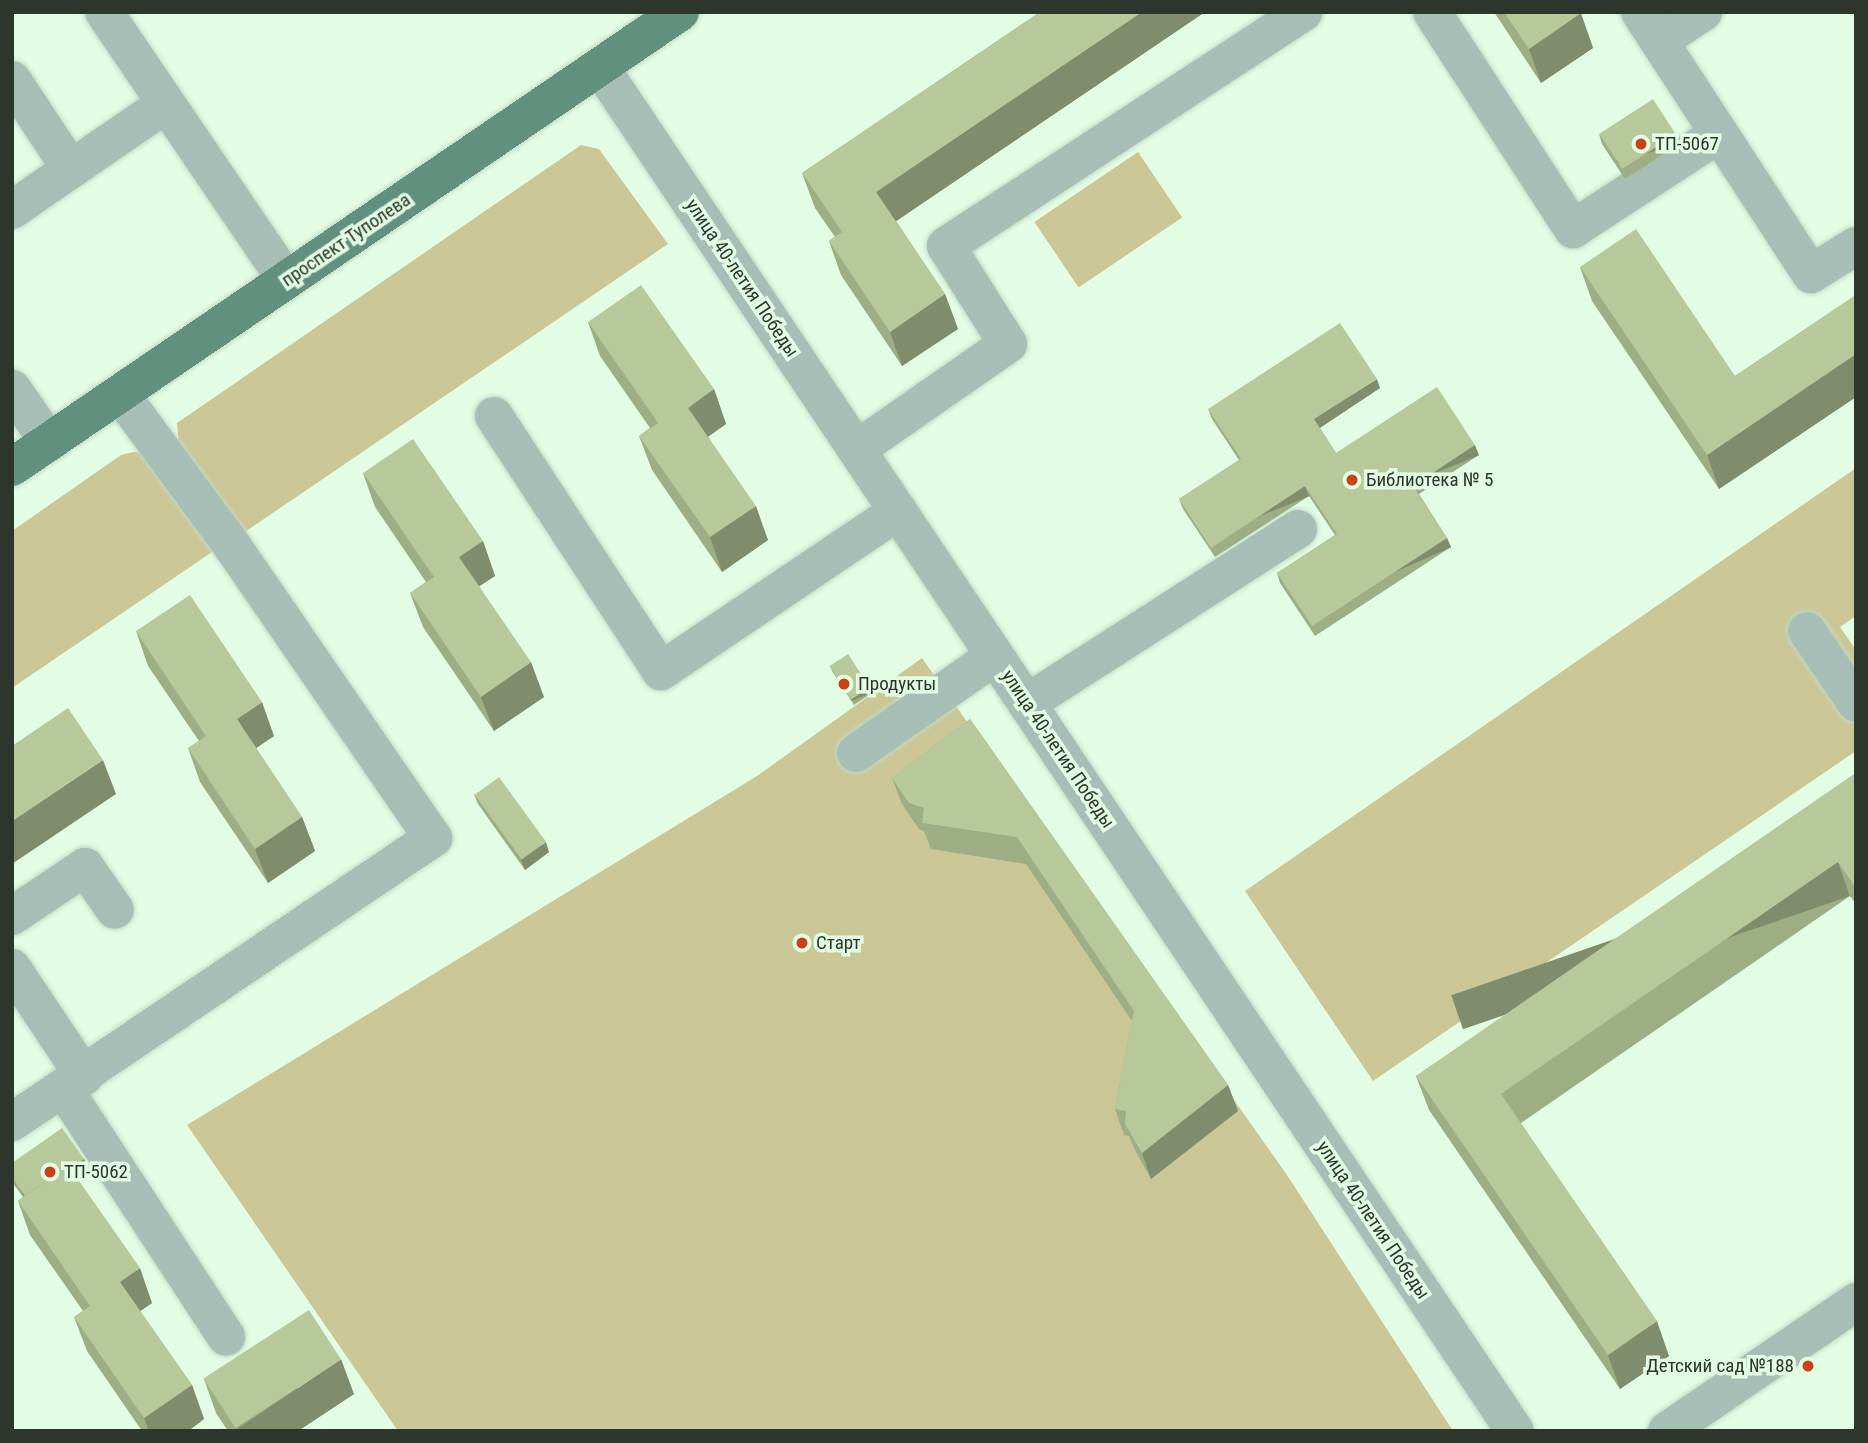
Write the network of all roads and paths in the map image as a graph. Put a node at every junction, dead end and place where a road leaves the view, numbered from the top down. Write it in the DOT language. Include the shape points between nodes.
graph roads {
  1 [pos="103,12"];
  2 [pos="680,12"];
  3 [pos="1303,12"];
  4 [pos="1432,12"];
  5 [pos="1703,12"];
  6 [pos="1649,27"];
  7 [pos="600,67"];
  8 [pos="12,80"];
  9 [pos="166,104"];
  10 [pos="1719,134"];
  11 [pos="71,169"];
  12 [pos="12,210"];
  13 [pos="1856,246"];
  14 [pos="286,280"];
  15 [pos="12,389"];
  16 [pos="120,394"];
  17 [pos="494,416"];
  18 [pos="49,442"];
  19 [pos="857,449"];
  20 [pos="12,467"];
  21 [pos="898,511"];
  22 [pos="1298,529"];
  23 [pos="1807,631"];
  24 [pos="995,656"];
  25 [pos="1027,703"];
  26 [pos="1856,703"];
  27 [pos="856,753"];
  28 [pos="115,910"];
  29 [pos="12,916"];
  30 [pos="12,968"];
  31 [pos="74,1083"];
  32 [pos="12,1122"];
  33 [pos="1856,1301"];
  34 [pos="226,1337"];
  35 [pos="1515,1431"];
  36 [pos="1667,1431"];
  1 -- 9 [label="street"];
  2 -- 7 [label="main road, проспект Туполева"];
  3 -- 19 [label="street" via="946,246 1008,344"];
  4 -- 10 [label="street" via="1573,229"];
  5 -- 6 [label="street"];
  6 -- 10 [label="street"];
  7 -- 14 [label="main road, проспект Туполева"];
  7 -- 19 [label="street, улица 40-летия Победы"];
  8 -- 11 [label="street"];
  9 -- 11 [label="street"];
  9 -- 14 [label="street"];
  10 -- 13 [label="street" via="1811,274"];
  11 -- 12 [label="street"];
  14 -- 16 [label="main road, проспект Туполева"];
  15 -- 18 [label="street"];
  16 -- 18 [label="main road, проспект Туполева"];
  16 -- 31 [label="street" via="233,547 433,838"];
  17 -- 21 [label="street" via="661,671"];
  18 -- 20 [label="main road, проспект Туполева"];
  19 -- 21 [label="street, улица 40-летия Победы"];
  21 -- 24 [label="street, улица 40-летия Победы"];
  22 -- 25 [label="street"];
  23 -- 26 [label="street"];
  24 -- 25 [label="street, улица 40-летия Победы"];
  24 -- 27 [label="street"];
  25 -- 35 [label="street, улица 40-летия Победы"];
  28 -- 29 [label="street" via="85,867"];
  30 -- 31 [label="street"];
  31 -- 32 [label="street"];
  31 -- 34 [label="street"];
  33 -- 36 [label="street"];
}
